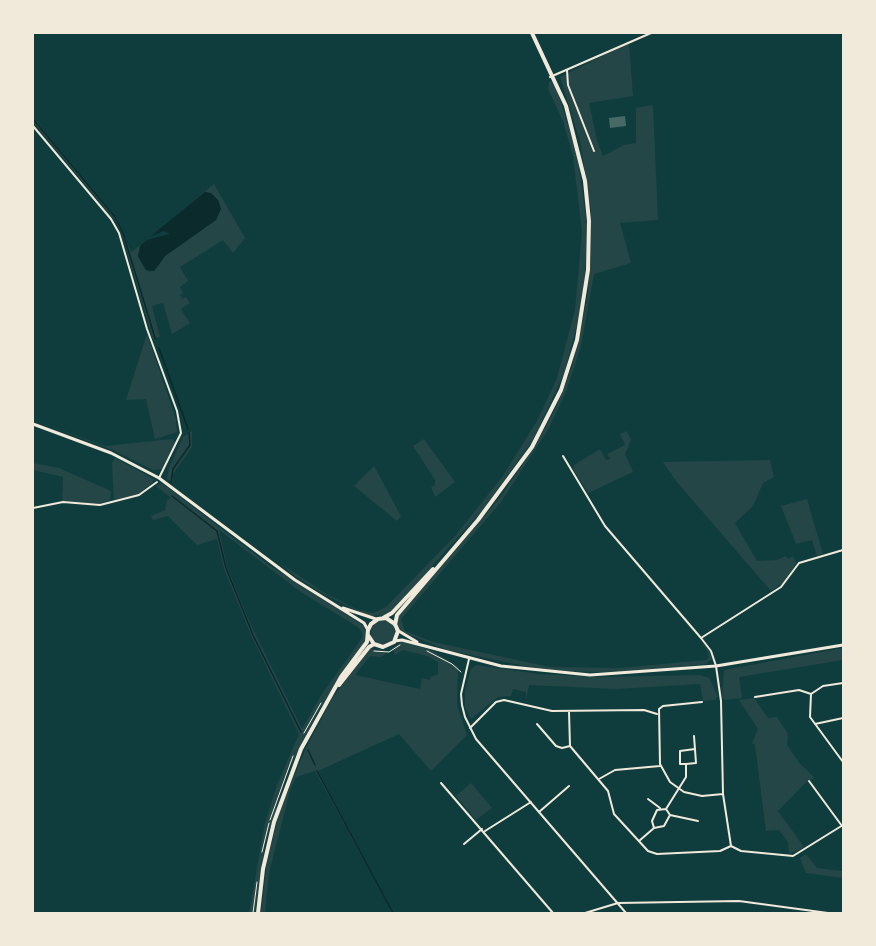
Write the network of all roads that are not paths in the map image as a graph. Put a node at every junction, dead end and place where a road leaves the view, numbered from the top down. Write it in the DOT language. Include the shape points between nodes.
graph roads {
  1 [pos="532,33"];
  2 [pos="651,33"];
  3 [pos="567,70"];
  4 [pos="552,77"];
  5 [pos="33,126"];
  6 [pos="594,151"];
  7 [pos="33,424"];
  8 [pos="563,456"];
  9 [pos="158,480"];
  10 [pos="33,508"];
  11 [pos="843,550"];
  12 [pos="444,559"];
  13 [pos="335,605"];
  14 [pos="380,618"];
  15 [pos="396,628"];
  16 [pos="368,633"];
  17 [pos="701,638"];
  18 [pos="395,641"];
  19 [pos="374,644"];
  20 [pos="421,644"];
  21 [pos="843,645"];
  22 [pos="469,658"];
  23 [pos="716,666"];
  24 [pos="843,683"];
  25 [pos="336,687"];
  26 [pos="811,694"];
  27 [pos="755,697"];
  28 [pos="702,702"];
  29 [pos="569,712"];
  30 [pos="657,714"];
  31 [pos="843,718"];
  32 [pos="537,724"];
  33 [pos="815,724"];
  34 [pos="470,728"];
  35 [pos="694,736"];
  36 [pos="570,746"];
  37 [pos="695,749"];
  38 [pos="843,762"];
  39 [pos="686,764"];
  40 [pos="660,766"];
  41 [pos="598,779"];
  42 [pos="809,781"];
  43 [pos="441,783"];
  44 [pos="569,786"];
  45 [pos="679,789"];
  46 [pos="723,794"];
  47 [pos="648,799"];
  48 [pos="531,802"];
  49 [pos="660,808"];
  50 [pos="666,808"];
  51 [pos="539,812"];
  52 [pos="670,815"];
  53 [pos="698,821"];
  54 [pos="843,826"];
  55 [pos="654,828"];
  56 [pos="483,831"];
  57 [pos="639,841"];
  58 [pos="464,844"];
  59 [pos="731,846"];
  60 [pos="618,903"];
  61 [pos="258,913"];
  62 [pos="553,913"];
  63 [pos="585,913"];
  64 [pos="626,913"];
  65 [pos="828,913"];
  1 -- 4 [label="main road"];
  2 -- 3 [label="street"];
  3 -- 4 [label="street"];
  3 -- 6 [label="street" via="568,86"];
  4 -- 12 [label="main road" via="566,106 581,158 588,205 588,270 577,340 561,390 532,447"];
  5 -- 9 [label="street" via="119,233 181,434"];
  7 -- 9 [label="street" via="111,453"];
  8 -- 17 [label="street" via="605,526"];
  9 -- 10 [label="street" via="139,495 100,505 63,502"];
  9 -- 13 [label="street" via="189,498 268,560"];
  11 -- 17 [label="street" via="799,563 781,586"];
  12 -- 14 [label="main road" via="392,613"];
  12 -- 15 [label="main road" via="397,615"];
  13 -- 14 [label="street"];
  13 -- 16 [label="street" via="364,623"];
  14 -- 15 [label="main road" via="390,620"];
  14 -- 16 [label="main road" via="371,624"];
  15 -- 18 [label="main road"];
  15 -- 20 [label="street"];
  16 -- 19 [label="main road"];
  16 -- 25 [label="main road" via="367,642"];
  17 -- 23 [label="street"];
  18 -- 19 [label="main road" via="387,646"];
  18 -- 20 [label="street"];
  19 -- 25 [label="main road"];
  20 -- 22 [label="street"];
  21 -- 23 [label="street"];
  22 -- 23 [label="street" via="527,670 590,675"];
  22 -- 34 [label="street" via="462,705"];
  23 -- 46 [label="street" via="721,701"];
  24 -- 26 [label="street" via="823,686"];
  25 -- 61 [label="main road" via="312,727 283,794 267,849"];
  26 -- 27 [label="street" via="799,690"];
  26 -- 33 [label="street" via="808,708"];
  28 -- 30 [label="street" via="663,706"];
  29 -- 30 [label="street" via="644,710"];
  29 -- 34 [label="street" via="501,700"];
  29 -- 36 [label="street"];
  30 -- 40 [label="street"];
  31 -- 33 [label="street"];
  32 -- 36 [label="street" via="556,746"];
  33 -- 38 [label="street"];
  34 -- 48 [label="street"];
  35 -- 37 [label="street"];
  36 -- 41 [label="street"];
  37 -- 39 [label="street" via="696,762"];
  37 -- 39 [label="street" via="680,751 680,764"];
  39 -- 45 [label="street" via="686,777"];
  40 -- 41 [label="street" via="615,770"];
  40 -- 45 [label="street"];
  41 -- 57 [label="street" via="609,791 614,814"];
  42 -- 54 [label="street"];
  43 -- 56 [label="street"];
  44 -- 51 [label="street"];
  45 -- 46 [label="street" via="696,796"];
  45 -- 50 [label="street"];
  46 -- 59 [label="street"];
  47 -- 49 [label="street"];
  48 -- 51 [label="street"];
  48 -- 56 [label="street"];
  49 -- 50 [label="street"];
  49 -- 55 [label="street" via="652,821"];
  50 -- 52 [label="street"];
  51 -- 60 [label="street"];
  52 -- 53 [label="street"];
  52 -- 55 [label="street" via="664,826"];
  54 -- 59 [label="street" via="793,856 741,851"];
  55 -- 57 [label="street"];
  56 -- 58 [label="street"];
  56 -- 62 [label="street"];
  57 -- 59 [label="street" via="657,854 720,851"];
  60 -- 63 [label="street"];
  60 -- 64 [label="street"];
  60 -- 65 [label="street" via="740,901"];
}
